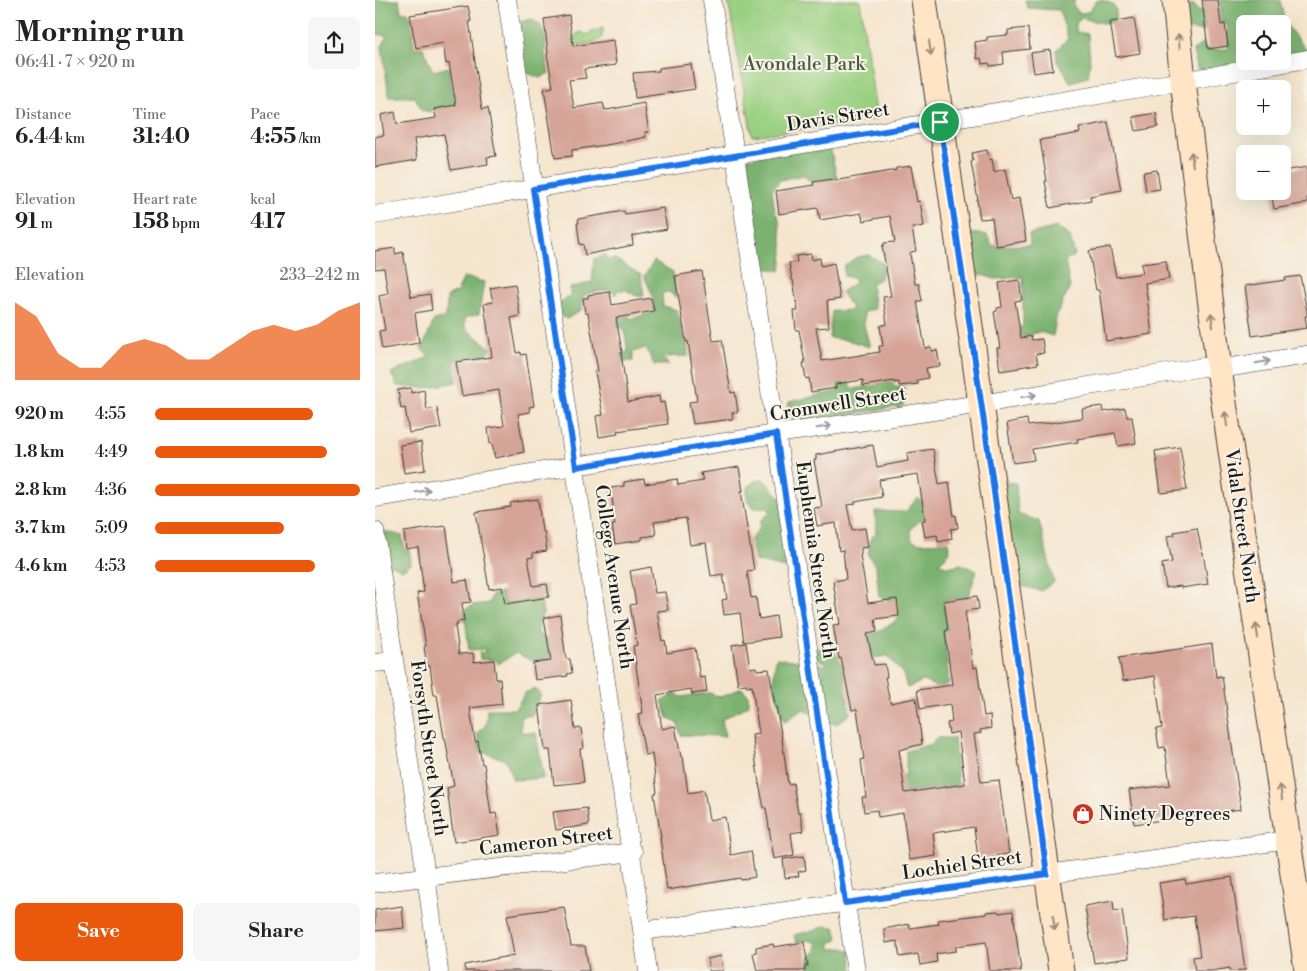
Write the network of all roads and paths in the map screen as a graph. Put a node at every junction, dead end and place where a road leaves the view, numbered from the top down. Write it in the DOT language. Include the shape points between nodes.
graph roads {
  1 [pos="507,0"];
  2 [pos="712,0"];
  3 [pos="923,0"];
  4 [pos="1175,0"];
  5 [pos="1307,59"];
  6 [pos="1183,81"];
  7 [pos="940,122"];
  8 [pos="736,156"];
  9 [pos="533,189"];
  10 [pos="375,216"];
  11 [pos="1307,355"];
  12 [pos="1219,368"];
  13 [pos="981,404"];
  14 [pos="776,434"];
  15 [pos="576,467"];
  16 [pos="375,498"];
  17 [pos="375,531"];
  18 [pos="394,661"];
  19 [pos="375,663"];
  20 [pos="1288,840"];
  21 [pos="633,852"];
  22 [pos="1047,874"];
  23 [pos="426,876"];
  24 [pos="375,883"];
  25 [pos="845,903"];
  26 [pos="643,932"];
  27 [pos="1307,970"];
  28 [pos="439,971"];
  29 [pos="648,971"];
  30 [pos="856,971"];
  31 [pos="1061,971"];
  1 -- 9 [label="street, College Avenue North"];
  2 -- 8 [label="street, Euphemia Street North"];
  3 -- 7 [label="main road, one-way"];
  6 -- 4 [label="main road, Vidal Street North, one-way"];
  5 -- 6 [label="street, Davis Street"];
  6 -- 7 [label="street, Davis Street"];
  12 -- 6 [label="main road, Vidal Street North, one-way"];
  7 -- 8 [label="street, Davis Street"];
  7 -- 13 [label="main road"];
  8 -- 9 [label="street, Davis Street"];
  8 -- 14 [label="street, Euphemia Street North"];
  9 -- 10 [label="street, Davis Street"];
  9 -- 15 [label="street, College Avenue North"];
  12 -- 11 [label="street, Cromwell Street, one-way"];
  13 -- 12 [label="street, Cromwell Street, one-way" via="1203,367"];
  20 -- 12 [label="main road, Vidal Street North, one-way"];
  14 -- 13 [label="street, Cromwell Street, one-way"];
  13 -- 22 [label="main road"];
  14 -- 15 [label="street, Cromwell Street"];
  14 -- 25 [label="street, Euphemia Street North"];
  16 -- 15 [label="street, Cromwell Street, one-way"];
  15 -- 21 [label="street, College Avenue North"];
  17 -- 18 [label="street, Forsyth Street North"];
  18 -- 19 [label="street"];
  18 -- 23 [label="street, Forsyth Street North"];
  20 -- 22 [label="street, Lochiel Street"];
  20 -- 27 [label="main road, Vidal Street North"];
  21 -- 23 [label="street, Cameron Street"];
  21 -- 26 [label="street, College Avenue North"];
  22 -- 25 [label="street, Lochiel Street"];
  22 -- 31 [label="main road, one-way"];
  23 -- 24 [label="street, Cameron Street"];
  23 -- 28 [label="street, Forsyth Street North"];
  25 -- 26 [label="street, Lochiel Street"];
  25 -- 30 [label="street, Euphemia Street North"];
  26 -- 29 [label="street, College Avenue North"];
}
